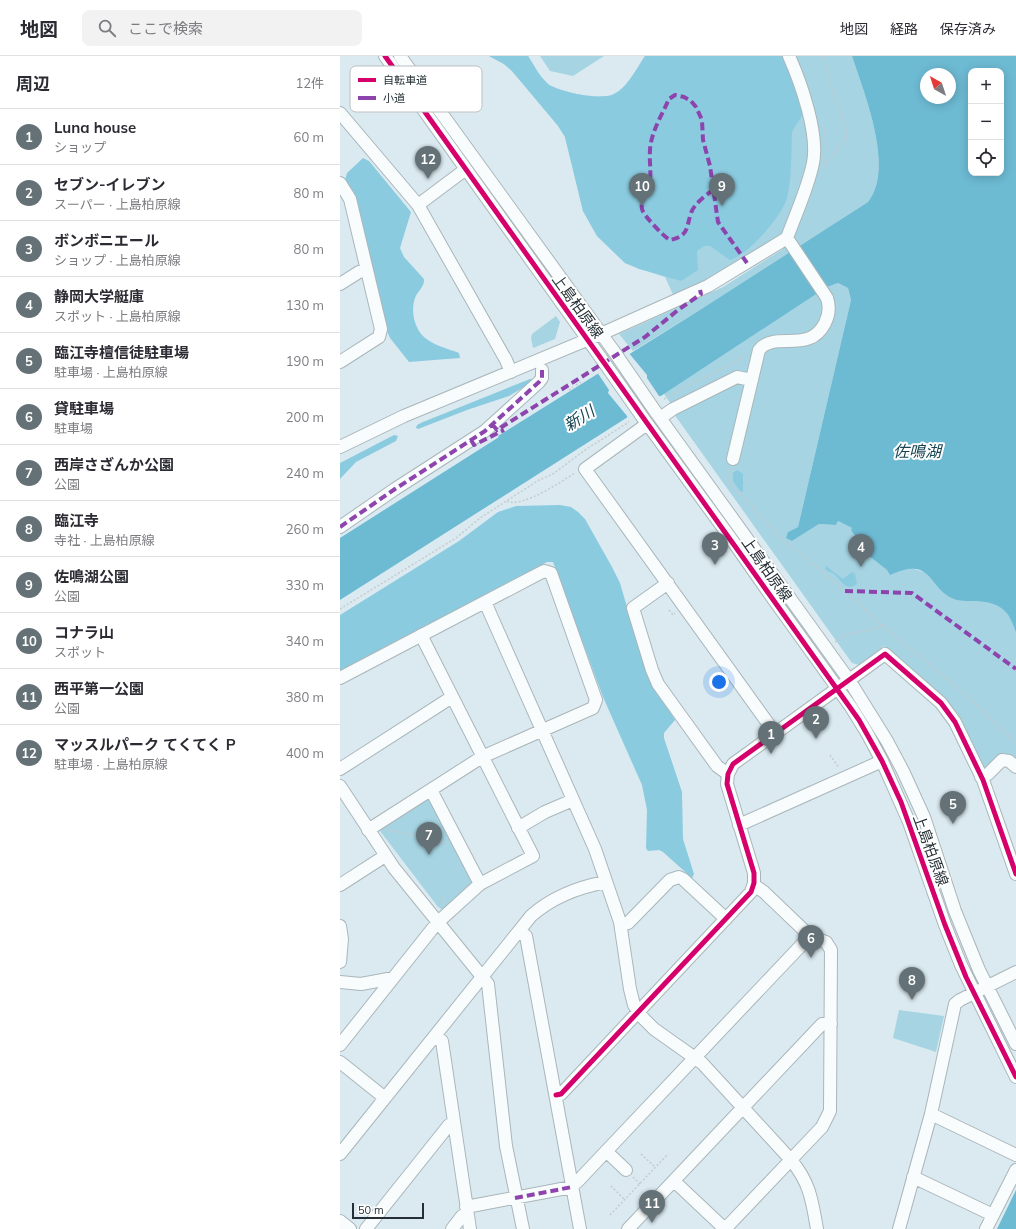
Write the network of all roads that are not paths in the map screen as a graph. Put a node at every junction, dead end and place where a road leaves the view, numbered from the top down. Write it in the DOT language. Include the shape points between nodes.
graph roads {
  1 [pos="385,56"];
  2 [pos="400,56"];
  3 [pos="789,56"];
  4 [pos="392,66"];
  5 [pos="407,66"];
  6 [pos="425,112"];
  7 [pos="441,112"];
  8 [pos="340,113"];
  9 [pos="466,169"];
  10 [pos="340,183"];
  11 [pos="345,203"];
  12 [pos="418,205"];
  13 [pos="789,240"];
  14 [pos="367,270"];
  15 [pos="340,284"];
  16 [pos="602,334"];
  17 [pos="588,340"];
  18 [pos="340,362"];
  19 [pos="542,370"];
  20 [pos="511,372"];
  21 [pos="752,380"];
  22 [pos="658,414"];
  23 [pos="645,421"];
  24 [pos="340,447"];
  25 [pos="733,459"];
  26 [pos="340,527"];
  27 [pos="668,583"];
  28 [pos="485,602"];
  29 [pos="421,635"];
  30 [pos="340,678"];
  31 [pos="849,680"];
  32 [pos="838,688"];
  33 [pos="452,697"];
  34 [pos="543,730"];
  35 [pos="775,733"];
  36 [pos="482,757"];
  37 [pos="882,761"];
  38 [pos="1016,767"];
  39 [pos="340,769"];
  40 [pos="728,774"];
  41 [pos="981,777"];
  42 [pos="340,786"];
  43 [pos="430,790"];
  44 [pos="574,800"];
  45 [pos="739,825"];
  46 [pos="518,828"];
  47 [pos="368,830"];
  48 [pos="385,856"];
  49 [pos="1016,874"];
  50 [pos="606,882"];
  51 [pos="480,884"];
  52 [pos="340,885"];
  53 [pos="754,886"];
  54 [pos="726,919"];
  55 [pos="437,923"];
  56 [pos="621,925"];
  57 [pos="340,926"];
  58 [pos="519,931"];
  59 [pos="810,936"];
  60 [pos="340,962"];
  61 [pos="1016,972"];
  62 [pos="482,976"];
  63 [pos="391,981"];
  64 [pos="340,982"];
  65 [pos="987,986"];
  66 [pos="973,993"];
  67 [pos="639,1012"];
  68 [pos="831,1024"];
  69 [pos="435,1036"];
  70 [pos="1016,1044"];
  71 [pos="340,1045"];
  72 [pos="695,1057"];
  73 [pos="340,1062"];
  74 [pos="1016,1077"];
  75 [pos="556,1095"];
  76 [pos="385,1098"];
  77 [pos="743,1108"];
  78 [pos="930,1114"];
  79 [pos="454,1124"];
  80 [pos="606,1151"];
  81 [pos="340,1154"];
  82 [pos="1016,1155"];
  83 [pos="791,1160"];
  84 [pos="626,1170"];
  85 [pos="1016,1170"];
  86 [pos="913,1177"];
  87 [pos="674,1181"];
  88 [pos="572,1185"];
  89 [pos="515,1198"];
  90 [pos="467,1211"];
  91 [pos="993,1215"];
  92 [pos="340,1221"];
  93 [pos="350,1229"];
  94 [pos="366,1229"];
  95 [pos="452,1229"];
  96 [pos="470,1229"];
  97 [pos="523,1229"];
  98 [pos="580,1229"];
  99 [pos="628,1229"];
  100 [pos="817,1229"];
  101 [pos="899,1229"];
  102 [pos="986,1229"];
  1 -- 4 [label="street, 上島柏原線"];
  2 -- 5 [label="street, 上島柏原線"];
  3 -- 13 [label="street" via="803,93 815,149 809,180"];
  6 -- 9 [label="street, 上島柏原線"];
  7 -- 16 [label="street, 上島柏原線"];
  8 -- 12 [label="street"];
  9 -- 12 [label="street"];
  9 -- 17 [label="street, 上島柏原線"];
  10 -- 11 [label="street"];
  11 -- 14 [label="street"];
  12 -- 20 [label="street"];
  13 -- 16 [label="street" via="718,281"];
  13 -- 21 [label="street" via="827,298 828,315 816,334 800,341 769,342 762,347"];
  14 -- 15 [label="street"];
  14 -- 18 [label="street" via="380,333 375,340"];
  16 -- 17 [label="street"];
  16 -- 22 [label="street, 上島柏原線, bridge"];
  17 -- 20 [label="street"];
  17 -- 23 [label="street, 上島柏原線, bridge"];
  19 -- 26 [label="street" via="540,382 485,431"];
  20 -- 24 [label="street" via="404,416"];
  21 -- 22 [label="street" via="737,377"];
  21 -- 25 [label="street"];
  22 -- 31 [label="street, 上島柏原線"];
  23 -- 27 [label="street" via="585,469"];
  23 -- 32 [label="street, 上島柏原線"];
  27 -- 35 [label="street"];
  27 -- 40 [label="street" via="633,608 652,670 662,690 717,766"];
  28 -- 29 [label="street"];
  28 -- 34 [label="street"];
  28 -- 34 [label="street" via="544,571 550,573 596,700 593,708"];
  29 -- 30 [label="street"];
  29 -- 33 [label="street"];
  31 -- 32 [label="street"];
  31 -- 41 [label="street" via="885,654 949,712"];
  31 -- 65 [label="street, 上島柏原線" via="879,726 910,786 930,833 959,922"];
  32 -- 35 [label="street"];
  32 -- 37 [label="street, 上島柏原線"];
  33 -- 36 [label="street"];
  33 -- 39 [label="street"];
  34 -- 36 [label="street"];
  34 -- 44 [label="street"];
  35 -- 40 [label="street" via="737,761"];
  36 -- 43 [label="street"];
  36 -- 46 [label="street"];
  37 -- 45 [label="street"];
  37 -- 66 [label="street, 上島柏原線" via="909,822 944,925"];
  38 -- 41 [label="street" via="1010,761 1002,760 988,774"];
  40 -- 45 [label="street" via="728,790"];
  41 -- 49 [label="street"];
  42 -- 47 [label="street"];
  43 -- 47 [label="street"];
  43 -- 51 [label="street"];
  44 -- 46 [label="street" via="545,812"];
  44 -- 50 [label="street"];
  45 -- 53 [label="street" via="754,873"];
  46 -- 51 [label="street" via="533,856"];
  47 -- 48 [label="street"];
  48 -- 52 [label="street"];
  48 -- 55 [label="street"];
  50 -- 56 [label="street"];
  50 -- 58 [label="street" via="580,888 545,906 531,916"];
  51 -- 55 [label="street"];
  53 -- 54 [label="street"];
  53 -- 59 [label="street" via="764,892"];
  54 -- 56 [label="street" via="679,877 670,880 628,923"];
  54 -- 67 [label="street"];
  55 -- 62 [label="street"];
  55 -- 63 [label="street"];
  56 -- 67 [label="street" via="631,993"];
  57 -- 60 [label="street"];
  58 -- 62 [label="street"];
  58 -- 75 [label="street" via="526,936"];
  59 -- 68 [label="street" via="826,942 831,950"];
  59 -- 72 [label="street"];
  61 -- 65 [label="street"];
  62 -- 69 [label="street"];
  62 -- 89 [label="street" via="488,984 504,1136"];
  63 -- 64 [label="street" via="388,979 361,984"];
  63 -- 71 [label="street"];
  65 -- 66 [label="street"];
  65 -- 70 [label="street, 上島柏原線"];
  66 -- 74 [label="street, 上島柏原線"];
  66 -- 78 [label="street" via="955,1004"];
  67 -- 72 [label="street" via="660,1034"];
  67 -- 75 [label="street" via="561,1094"];
  68 -- 77 [label="street" via="822,1024"];
  68 -- 83 [label="street" via="830,1110 822,1127"];
  69 -- 76 [label="street"];
  69 -- 79 [label="street" via="442,1041"];
  72 -- 77 [label="street"];
  72 -- 80 [label="street"];
  73 -- 76 [label="street"];
  75 -- 88 [label="street"];
  76 -- 81 [label="street"];
  77 -- 83 [label="street"];
  77 -- 87 [label="street"];
  78 -- 82 [label="street"];
  78 -- 86 [label="street"];
  79 -- 90 [label="street"];
  79 -- 94 [label="street" via="449,1125"];
  80 -- 84 [label="street"];
  80 -- 88 [label="street"];
  83 -- 87 [label="street" via="725,1229"];
  83 -- 100 [label="street" via="802,1173 809,1188"];
  85 -- 91 [label="street"];
  86 -- 91 [label="street"];
  86 -- 101 [label="street"];
  87 -- 99 [label="street"];
  88 -- 89 [label="street"];
  88 -- 98 [label="street"];
  89 -- 90 [label="street"];
  89 -- 97 [label="street"];
  90 -- 95 [label="street"];
  90 -- 96 [label="street"];
  91 -- 102 [label="street"];
  92 -- 93 [label="street"];
}
